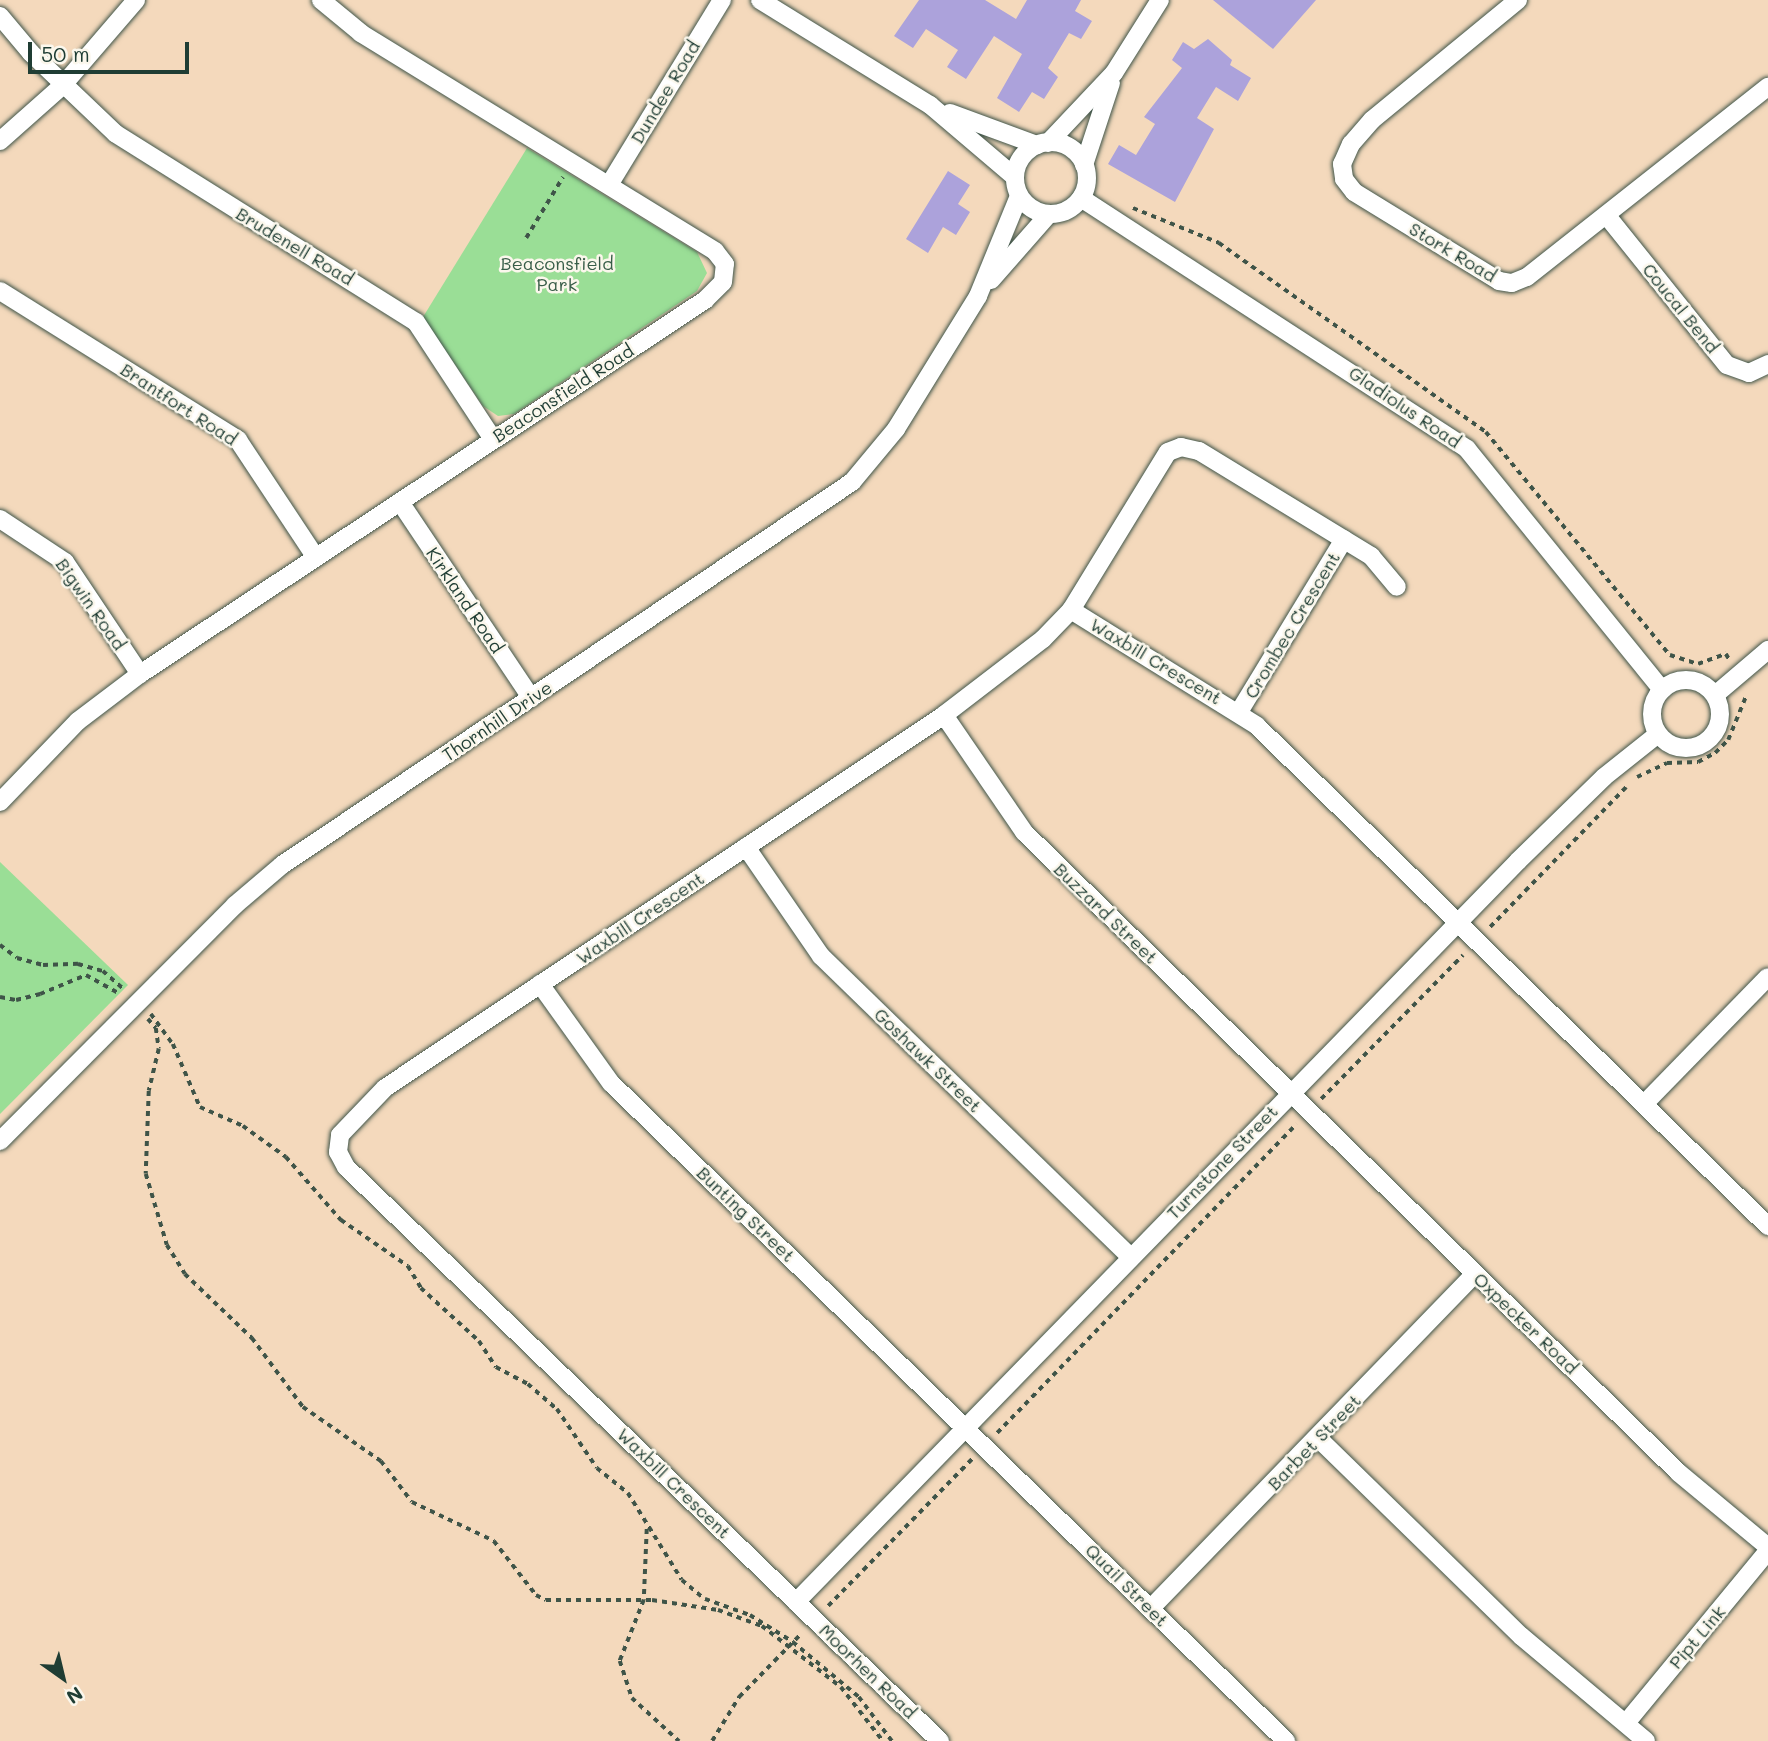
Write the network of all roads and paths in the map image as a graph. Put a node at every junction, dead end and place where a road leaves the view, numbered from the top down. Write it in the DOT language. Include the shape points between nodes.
graph roads {
  1 [pos="136,0"];
  2 [pos="321,0"];
  3 [pos="722,0"];
  4 [pos="760,0"];
  5 [pos="1160,0"];
  6 [pos="1518,0"];
  7 [pos="0,16"];
  8 [pos="1114,73"];
  9 [pos="63,85"];
  10 [pos="1768,87"];
  11 [pos="930,105"];
  12 [pos="0,141"];
  13 [pos="1042,144"];
  14 [pos="572,162"];
  15 [pos="1084,165"];
  16 [pos="1015,177"];
  17 [pos="609,185"];
  18 [pos="1019,196"];
  19 [pos="1081,198"];
  20 [pos="1049,214"];
  21 [pos="1607,216"];
  22 [pos="526,238"];
  23 [pos="0,291"];
  24 [pos="978,296"];
  25 [pos="1768,364"];
  26 [pos="493,439"];
  27 [pos="400,502"];
  28 [pos="0,519"];
  29 [pos="1344,539"];
  30 [pos="316,558"];
  31 [pos="1397,587"];
  32 [pos="1072,610"];
  33 [pos="1768,650"];
  34 [pos="140,674"];
  35 [pos="1662,690"];
  36 [pos="1751,690"];
  37 [pos="1715,695"];
  38 [pos="531,698"];
  39 [pos="1239,712"];
  40 [pos="944,715"];
  41 [pos="1658,734"];
  42 [pos="0,802"];
  43 [pos="746,847"];
  44 [pos="1458,923"];
  45 [pos="1476,941"];
  46 [pos="0,945"];
  47 [pos="1768,976"];
  48 [pos="540,984"];
  49 [pos="0,997"];
  50 [pos="136,1004"];
  51 [pos="1290,1093"];
  52 [pos="1644,1104"];
  53 [pos="1309,1111"];
  54 [pos="0,1141"];
  55 [pos="1768,1226"];
  56 [pos="1130,1257"];
  57 [pos="1475,1274"];
  58 [pos="968,1429"];
  59 [pos="1318,1438"];
  60 [pos="985,1446"];
  61 [pos="646,1527"];
  62 [pos="1768,1549"];
  63 [pos="644,1601"];
  64 [pos="796,1602"];
  65 [pos="1151,1608"];
  66 [pos="815,1620"];
  67 [pos="793,1643"];
  68 [pos="788,1648"];
  69 [pos="1626,1723"];
  70 [pos="679,1741"];
  71 [pos="712,1741"];
  72 [pos="883,1741"];
  73 [pos="892,1741"];
  74 [pos="940,1741"];
  75 [pos="1286,1741"];
  76 [pos="1646,1741"];
  1 -- 9 [label="street"];
  2 -- 14 [label="street, Beaconsfield Road" via="361,33"];
  3 -- 17 [label="street, Dundee Road"];
  4 -- 11 [label="street"];
  5 -- 8 [label="street"];
  6 -- 21 [label="street, Stork Road" via="1360,131 1343,159 1344,179 1361,197 1505,282 1527,276"];
  7 -- 9 [label="street, Brudenell Road"];
  8 -- 13 [label="street"];
  8 -- 15 [label="street"];
  9 -- 12 [label="street"];
  9 -- 26 [label="street, Brudenell Road" via="126,141 416,322"];
  10 -- 21 [label="street, Stork Road"];
  11 -- 13 [label="street"];
  11 -- 16 [label="street"];
  13 -- 15 [label="street" via="1070,148"];
  13 -- 16 [label="street" via="1020,160"];
  14 -- 17 [label="street, Beaconsfield Road"];
  14 -- 22 [label="path"];
  15 -- 19 [label="street" via="1086,188"];
  16 -- 18 [label="street"];
  17 -- 26 [label="street, Beaconsfield Road" via="715,251 725,264 723,282 705,300"];
  18 -- 20 [label="street" via="1037,212"];
  18 -- 24 [label="street, Thornhill Drive"];
  19 -- 20 [label="street" via="1061,213"];
  19 -- 35 [label="street, Gladiolus Road" via="1467,449"];
  20 -- 24 [label="street, Thornhill Drive"];
  21 -- 25 [label="street, Coucal Bend" via="1727,365 1749,373"];
  23 -- 30 [label="street, Brantfort Road" via="238,439"];
  24 -- 38 [label="street, Thornhill Drive" via="896,429 852,482"];
  26 -- 27 [label="street, Beaconsfield Road"];
  27 -- 30 [label="street, Beaconsfield Road"];
  27 -- 38 [label="street, Kirkland Road"];
  28 -- 34 [label="street, Bigwin Road" via="65,562"];
  29 -- 31 [label="street, Crombec Crescent" via="1380,564"];
  29 -- 32 [label="street, Crombec Crescent" via="1199,451 1175,448 1163,456"];
  29 -- 39 [label="street, Crombec Crescent"];
  30 -- 34 [label="street, Beaconsfield Road"];
  32 -- 39 [label="street, Waxbill Crescent"];
  32 -- 40 [label="street, Waxbill Crescent" via="1043,639"];
  33 -- 37 [label="street"];
  34 -- 42 [label="street, Beaconsfield Road" via="78,721"];
  35 -- 37 [label="street" via="1684,680 1696,681"];
  35 -- 41 [label="street" via="1652,711"];
  36 -- 45 [label="path" via="1723,747 1707,758 1667,763 1633,779"];
  37 -- 41 [label="street" via="1720,705 1718,729 1701,746 1678,748"];
  38 -- 50 [label="street, Thornhill Drive" via="282,865"];
  39 -- 44 [label="street, Waxbill Crescent"];
  40 -- 43 [label="street, Waxbill Crescent"];
  40 -- 51 [label="street, Buzzard Street" via="1024,832"];
  41 -- 44 [label="street, Turnstone Street" via="1605,777"];
  43 -- 48 [label="street, Waxbill Crescent"];
  43 -- 56 [label="street, Goshawk Street" via="821,956"];
  44 -- 45 [label="street, Waxbill Crescent"];
  44 -- 51 [label="street, Turnstone Street"];
  45 -- 52 [label="street, Waxbill Crescent"];
  45 -- 53 [label="path"];
  46 -- 50 [label="path" via="17,958 43,965 78,964 103,971"];
  47 -- 52 [label="street"];
  48 -- 58 [label="street, Bunting Street" via="611,1083"];
  48 -- 64 [label="street, Waxbill Crescent" via="385,1088 340,1135 340,1159"];
  49 -- 50 [label="path" via="16,1000 40,994 86,975"];
  50 -- 54 [label="street, Thornhill Drive"];
  50 -- 61 [label="path" via="163,1024 200,1107 270,1144 341,1220 408,1266 421,1289 479,1341 496,1367 528,1384 557,1409 597,1468 628,1493"];
  50 -- 63 [label="path" via="156,1028 159,1049 149,1091 146,1174 151,1202 167,1245 185,1275 252,1338 303,1408 381,1461 412,1503 494,1541 536,1595 546,1600"];
  51 -- 53 [label="street, Oxpecker Road"];
  51 -- 56 [label="street, Turnstone Street"];
  52 -- 55 [label="street, Waxbill Crescent"];
  53 -- 57 [label="street, Oxpecker Road"];
  53 -- 60 [label="path"];
  56 -- 58 [label="street, Turnstone Street"];
  57 -- 59 [label="street, Barbet Street"];
  57 -- 62 [label="street, Oxpecker Road" via="1679,1473"];
  58 -- 60 [label="street, Quail Street"];
  58 -- 64 [label="street, Turnstone Street"];
  59 -- 65 [label="street, Barbet Street"];
  59 -- 69 [label="street" via="1521,1636"];
  60 -- 65 [label="street, Quail Street"];
  60 -- 66 [label="path"];
  61 -- 63 [label="path"];
  61 -- 67 [label="path" via="682,1580 705,1599 750,1615"];
  62 -- 69 [label="street, Pipt Link"];
  63 -- 68 [label="path" via="719,1610 762,1626"];
  63 -- 70 [label="path" via="620,1661 623,1679 646,1713"];
  64 -- 66 [label="street, Moorhen Road"];
  65 -- 75 [label="street, Quail Street"];
  66 -- 67 [label="path"];
  66 -- 74 [label="street, Moorhen Road"];
  67 -- 68 [label="path"];
  67 -- 73 [label="path" via="859,1697"];
  68 -- 71 [label="path" via="739,1697"];
  68 -- 72 [label="path" via="841,1688"];
  69 -- 76 [label="street"];
}
